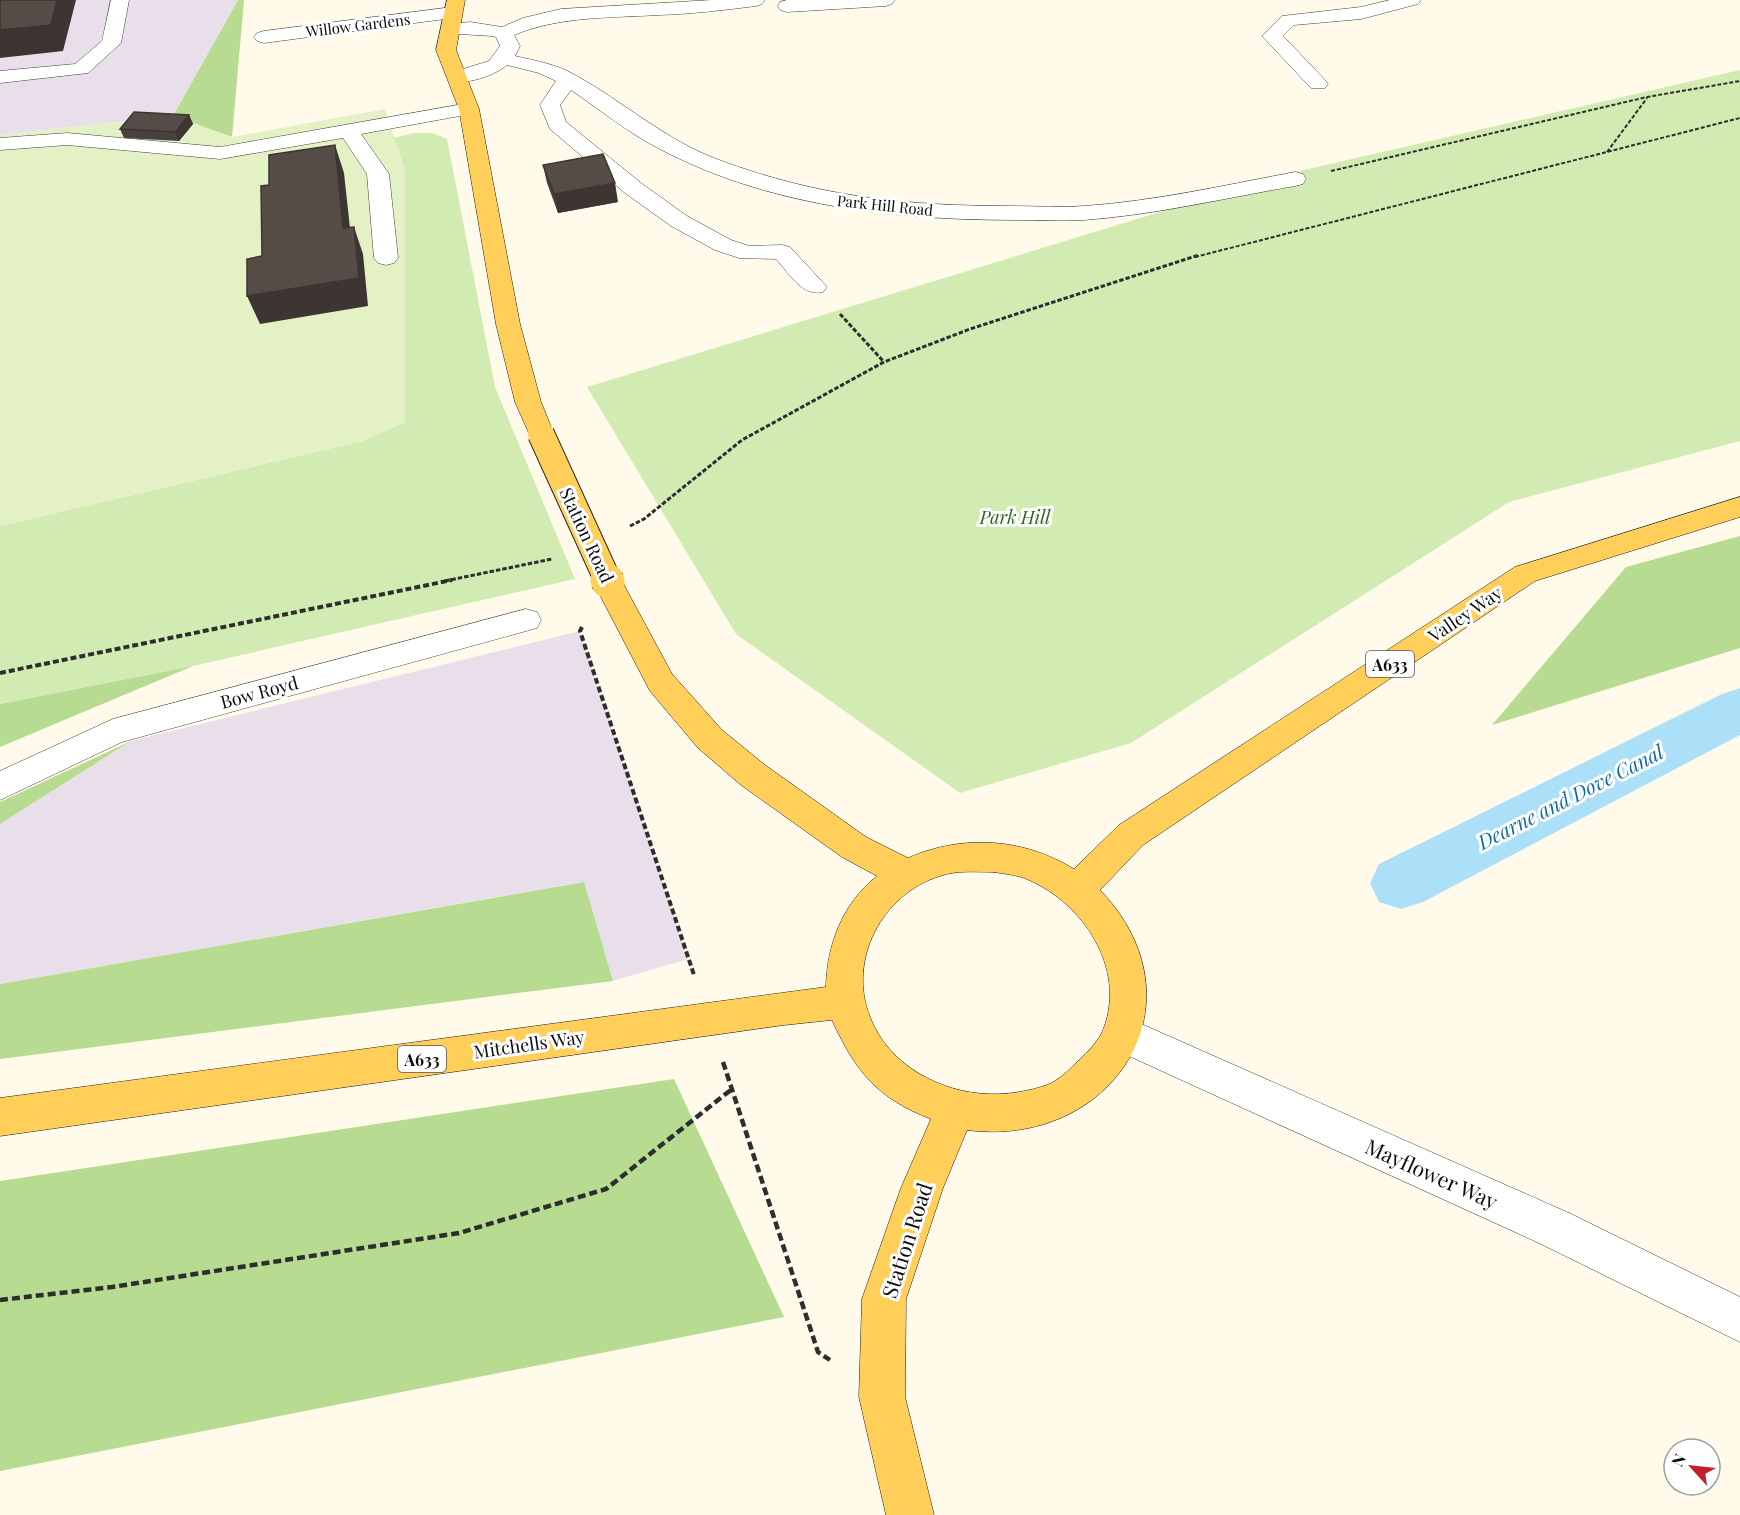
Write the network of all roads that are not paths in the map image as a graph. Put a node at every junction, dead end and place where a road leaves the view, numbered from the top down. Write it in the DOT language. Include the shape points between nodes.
graph roads {
  1 [pos="120,0"];
  2 [pos="756,0"];
  3 [pos="886,0"];
  4 [pos="1412,0"];
  5 [pos="787,6"];
  6 [pos="453,14"];
  7 [pos="503,33"];
  8 [pos="264,37"];
  9 [pos="505,59"];
  10 [pos="0,77"];
  11 [pos="457,77"];
  12 [pos="568,79"];
  13 [pos="1318,84"];
  14 [pos="469,109"];
  15 [pos="348,130"];
  16 [pos="0,144"];
  17 [pos="1295,178"];
  18 [pos="386,258"];
  19 [pos="815,287"];
  20 [pos="1740,507"];
  21 [pos="526,620"];
  22 [pos="0,786"];
  23 [pos="907,874"];
  24 [pos="1077,890"];
  25 [pos="845,1002"];
  26 [pos="1121,1033"];
  27 [pos="955,1110"];
  28 [pos="0,1118"];
  29 [pos="1740,1320"];
  30 [pos="910,1515"];
  1 -- 10 [label="street" via="111,43 81,69"];
  2 -- 7 [label="street" via="693,8 561,15"];
  3 -- 5 [label="street"];
  4 -- 13 [label="street" via="1361,13 1289,20 1272,36"];
  6 -- 7 [label="street" via="470,27"];
  6 -- 8 [label="street, Willow Gardens"];
  6 -- 11 [label="main road, Station Road" via="446,50"];
  7 -- 9 [label="street" via="510,46"];
  9 -- 11 [label="street" via="493,67"];
  9 -- 12 [label="street, Park Hill Road"];
  11 -- 14 [label="main road, Station Road"];
  12 -- 17 [label="street, Park Hill Road" via="664,143 710,164 826,199 895,209 1084,213 1146,206"];
  12 -- 19 [label="street" via="550,105 558,125 679,221 747,253 782,252"];
  14 -- 15 [label="street"];
  14 -- 23 [label="main road, Station Road, bridge" via="508,324 528,402 608,582 661,682 710,740 753,776 854,847"];
  15 -- 16 [label="street" via="220,153 68,139"];
  15 -- 18 [label="street" via="378,174"];
  20 -- 24 [label="main road, Valley Way / A633" via="1525,574 1131,835"];
  21 -- 22 [label="street, Bow Royd" via="113,732"];
  23 -- 24 [label="main road" via="948,859 994,857 1037,867"];
  23 -- 25 [label="main road" via="876,896 854,927 844,964"];
  24 -- 26 [label="main road" via="1105,919 1123,955 1129,994"];
  25 -- 27 [label="main road" via="858,1038 882,1070 916,1095"];
  25 -- 28 [label="main road, Mitchells Way / A633"];
  26 -- 27 [label="main road" via="1096,1072 1057,1101 1007,1114"];
  26 -- 29 [label="street, Mayflower Way" via="1554,1228"];
  27 -- 30 [label="main road, Station Road" via="922,1188 884,1299 882,1397"];
}
